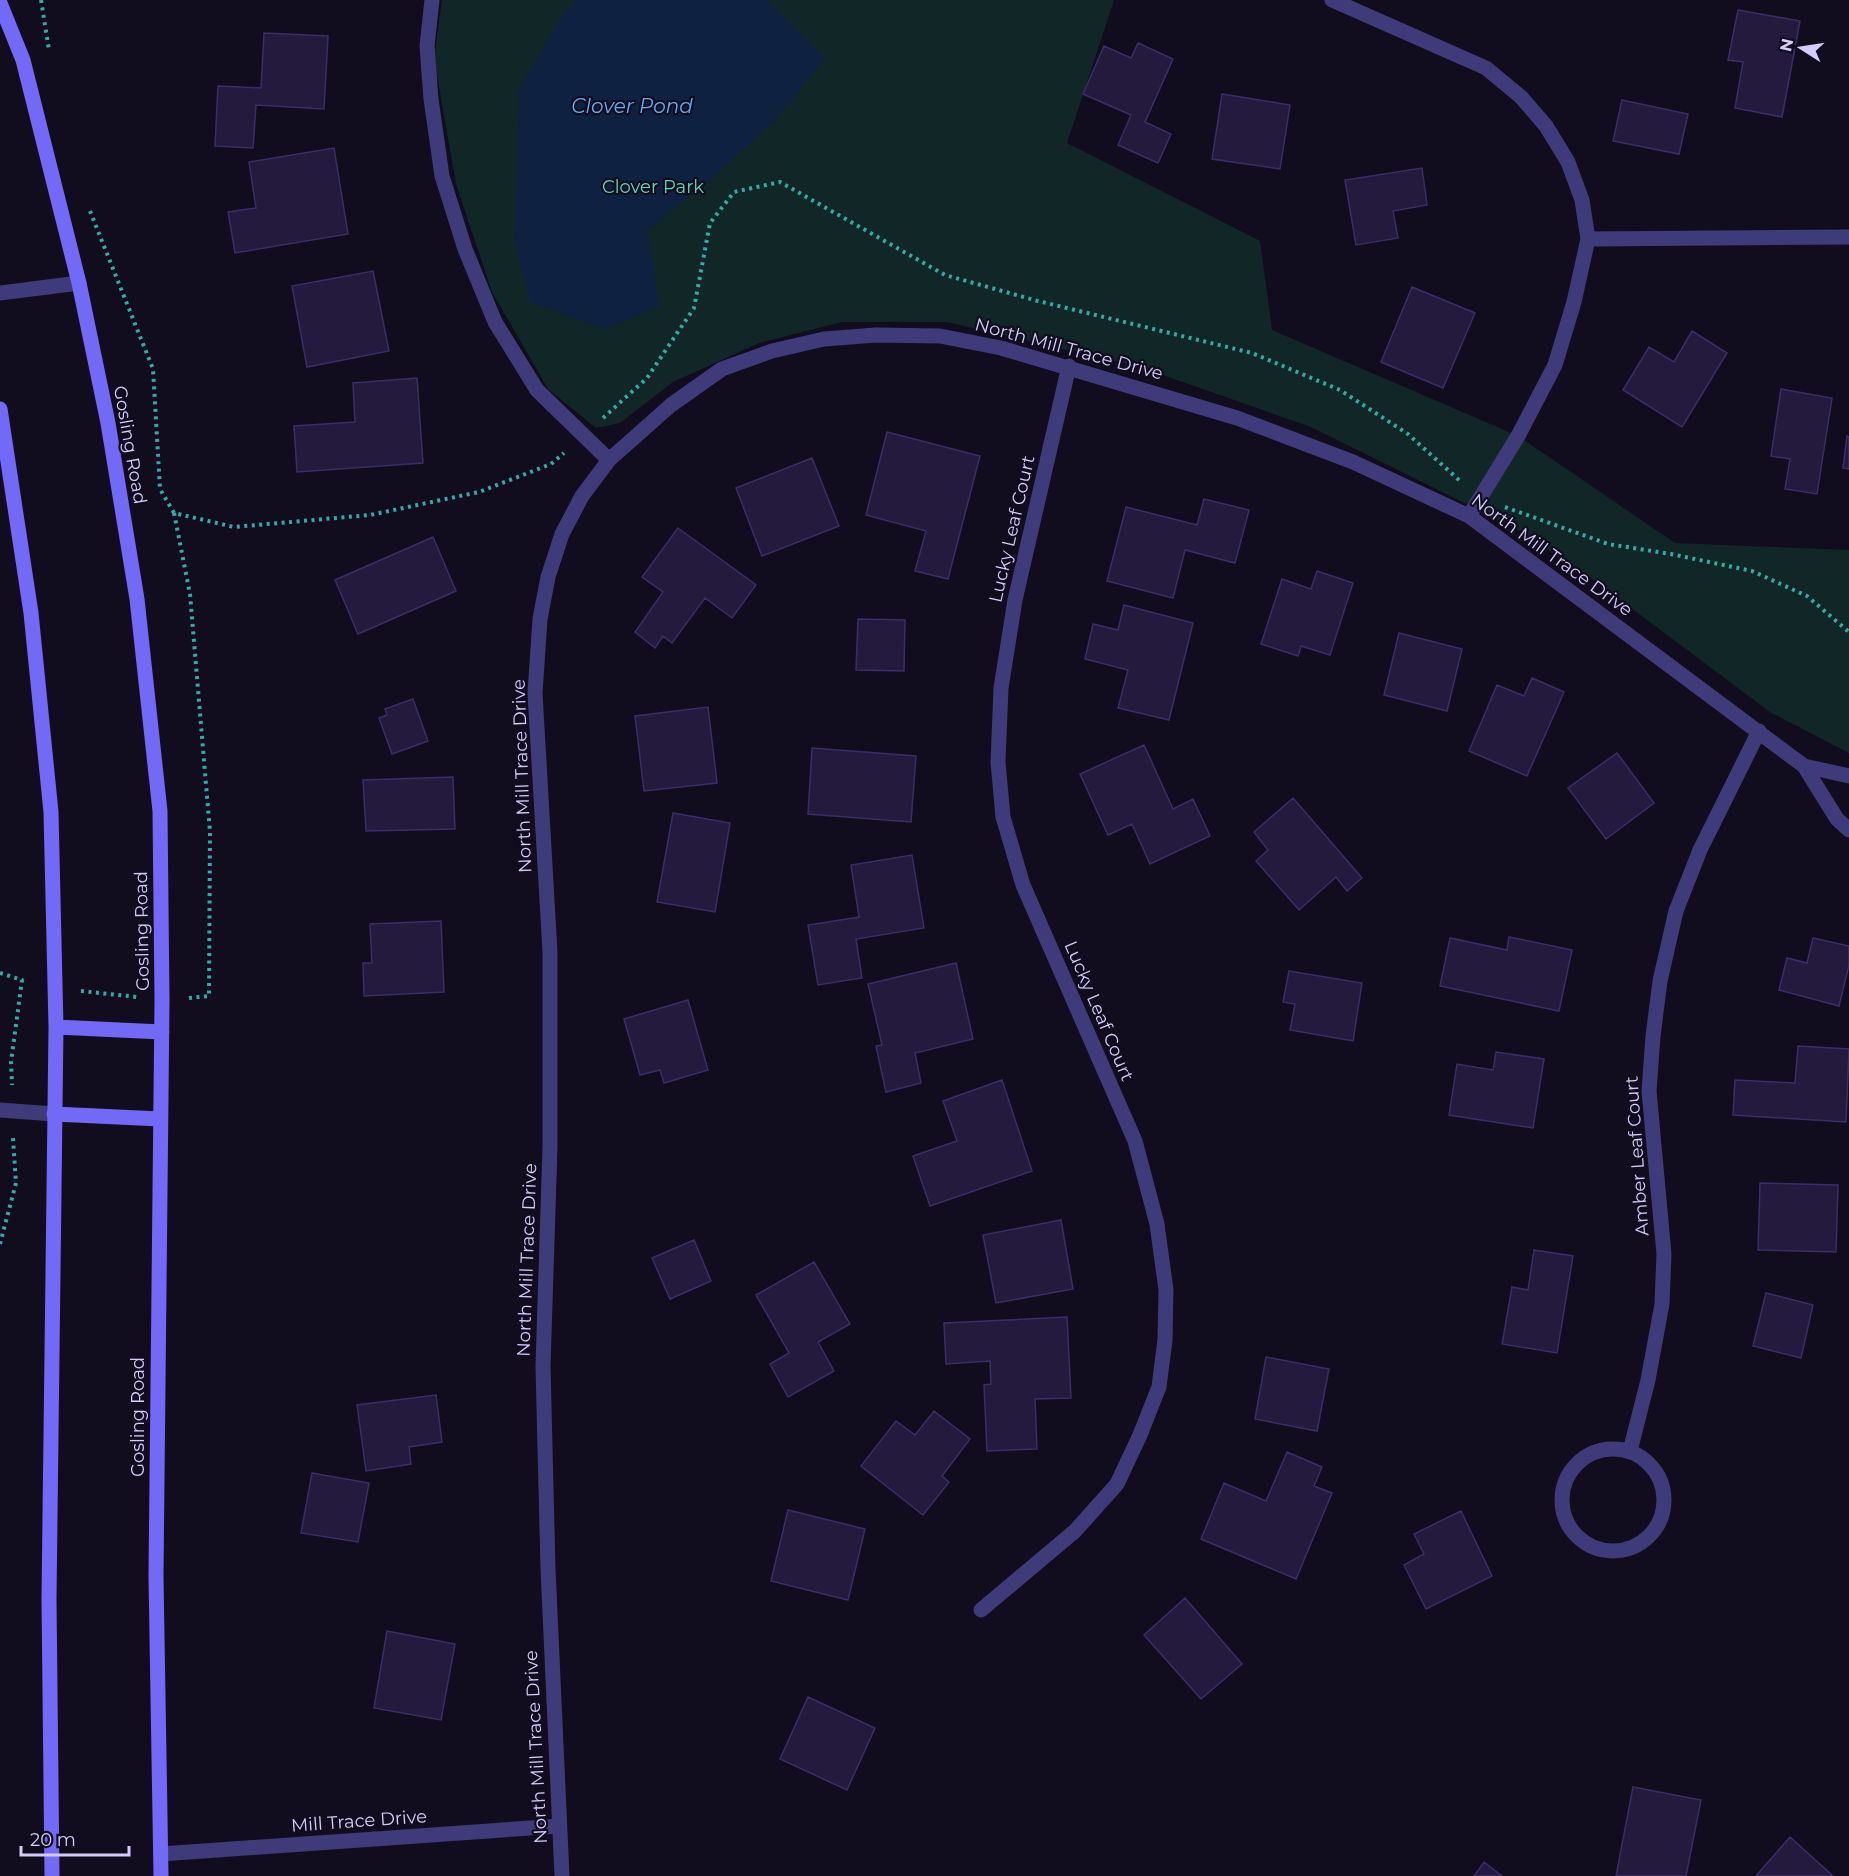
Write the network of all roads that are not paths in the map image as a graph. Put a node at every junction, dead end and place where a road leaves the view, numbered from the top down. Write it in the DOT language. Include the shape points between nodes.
graph roads {
  1 [pos="432,0"];
  2 [pos="1332,0"];
  3 [pos="0,3"];
  4 [pos="1849,237"];
  5 [pos="1588,239"];
  6 [pos="79,283"];
  7 [pos="0,293"];
  8 [pos="1069,366"];
  9 [pos="0,409"];
  10 [pos="609,460"];
  11 [pos="1469,516"];
  12 [pos="1759,731"];
  13 [pos="1804,766"];
  14 [pos="1849,776"];
  15 [pos="1849,830"];
  16 [pos="56,1027"];
  17 [pos="162,1032"];
  18 [pos="0,1110"];
  19 [pos="54,1114"];
  20 [pos="160,1119"];
  21 [pos="1630,1451"];
  22 [pos="981,1610"];
  23 [pos="560,1826"];
  24 [pos="160,1854"];
  25 [pos="52,1876"];
  26 [pos="161,1876"];
  27 [pos="562,1876"];
  1 -- 10 [label="street" via="427,46 431,99 442,176 465,249 495,322 537,390"];
  2 -- 5 [label="street" via="1486,68 1521,97 1546,126 1568,162 1582,200"];
  3 -- 6 [label="main road, Gosling Road" via="23,60"];
  4 -- 5 [label="street"];
  5 -- 11 [label="street" via="1555,365"];
  6 -- 7 [label="street"];
  6 -- 17 [label="main road, Gosling Road" via="108,423 137,599 160,811"];
  8 -- 10 [label="street, North Mill Trace Drive" via="940,336 825,339 772,351 722,369 671,405"];
  8 -- 11 [label="street, North Mill Trace Drive" via="1248,422 1353,462"];
  8 -- 22 [label="street, Lucky Leaf Court" via="1015,600 1001,688 998,762 1003,818 1023,885 1135,1141 1157,1224 1166,1290 1165,1341 1159,1387 1116,1484 1075,1531"];
  9 -- 16 [label="main road" via="31,613 51,812"];
  10 -- 23 [label="street, North Mill Trace Drive" via="562,534 548,577 540,618 535,693 550,952 550,1147 543,1366"];
  11 -- 12 [label="street, North Mill Trace Drive"];
  12 -- 13 [label="street, North Mill Trace Drive"];
  12 -- 21 [label="street, Amber Leaf Court" via="1700,850 1676,911 1660,981 1649,1091 1664,1254 1662,1304"];
  13 -- 14 [label="street, North Mill Trace Drive"];
  13 -- 15 [label="street, North Mill Trace Drive" via="1837,819"];
  16 -- 17 [label="main road"];
  16 -- 19 [label="main road"];
  17 -- 20 [label="main road, Gosling Road"];
  18 -- 19 [label="street"];
  19 -- 20 [label="main road"];
  19 -- 25 [label="main road" via="49,1599"];
  20 -- 24 [label="main road, Gosling Road" via="156,1576"];
  21 -- 21 [label="street" via="1596,1452 1581,1460 1563,1488 1567,1522 1576,1536 1590,1546 1606,1551 1623,1550 1639,1544 1660,1520 1662,1487 1644,1459"];
  23 -- 24 [label="street, Mill Trace Drive"];
  23 -- 27 [label="street, North Mill Trace Drive"];
  24 -- 26 [label="main road, Gosling Road"];
}
